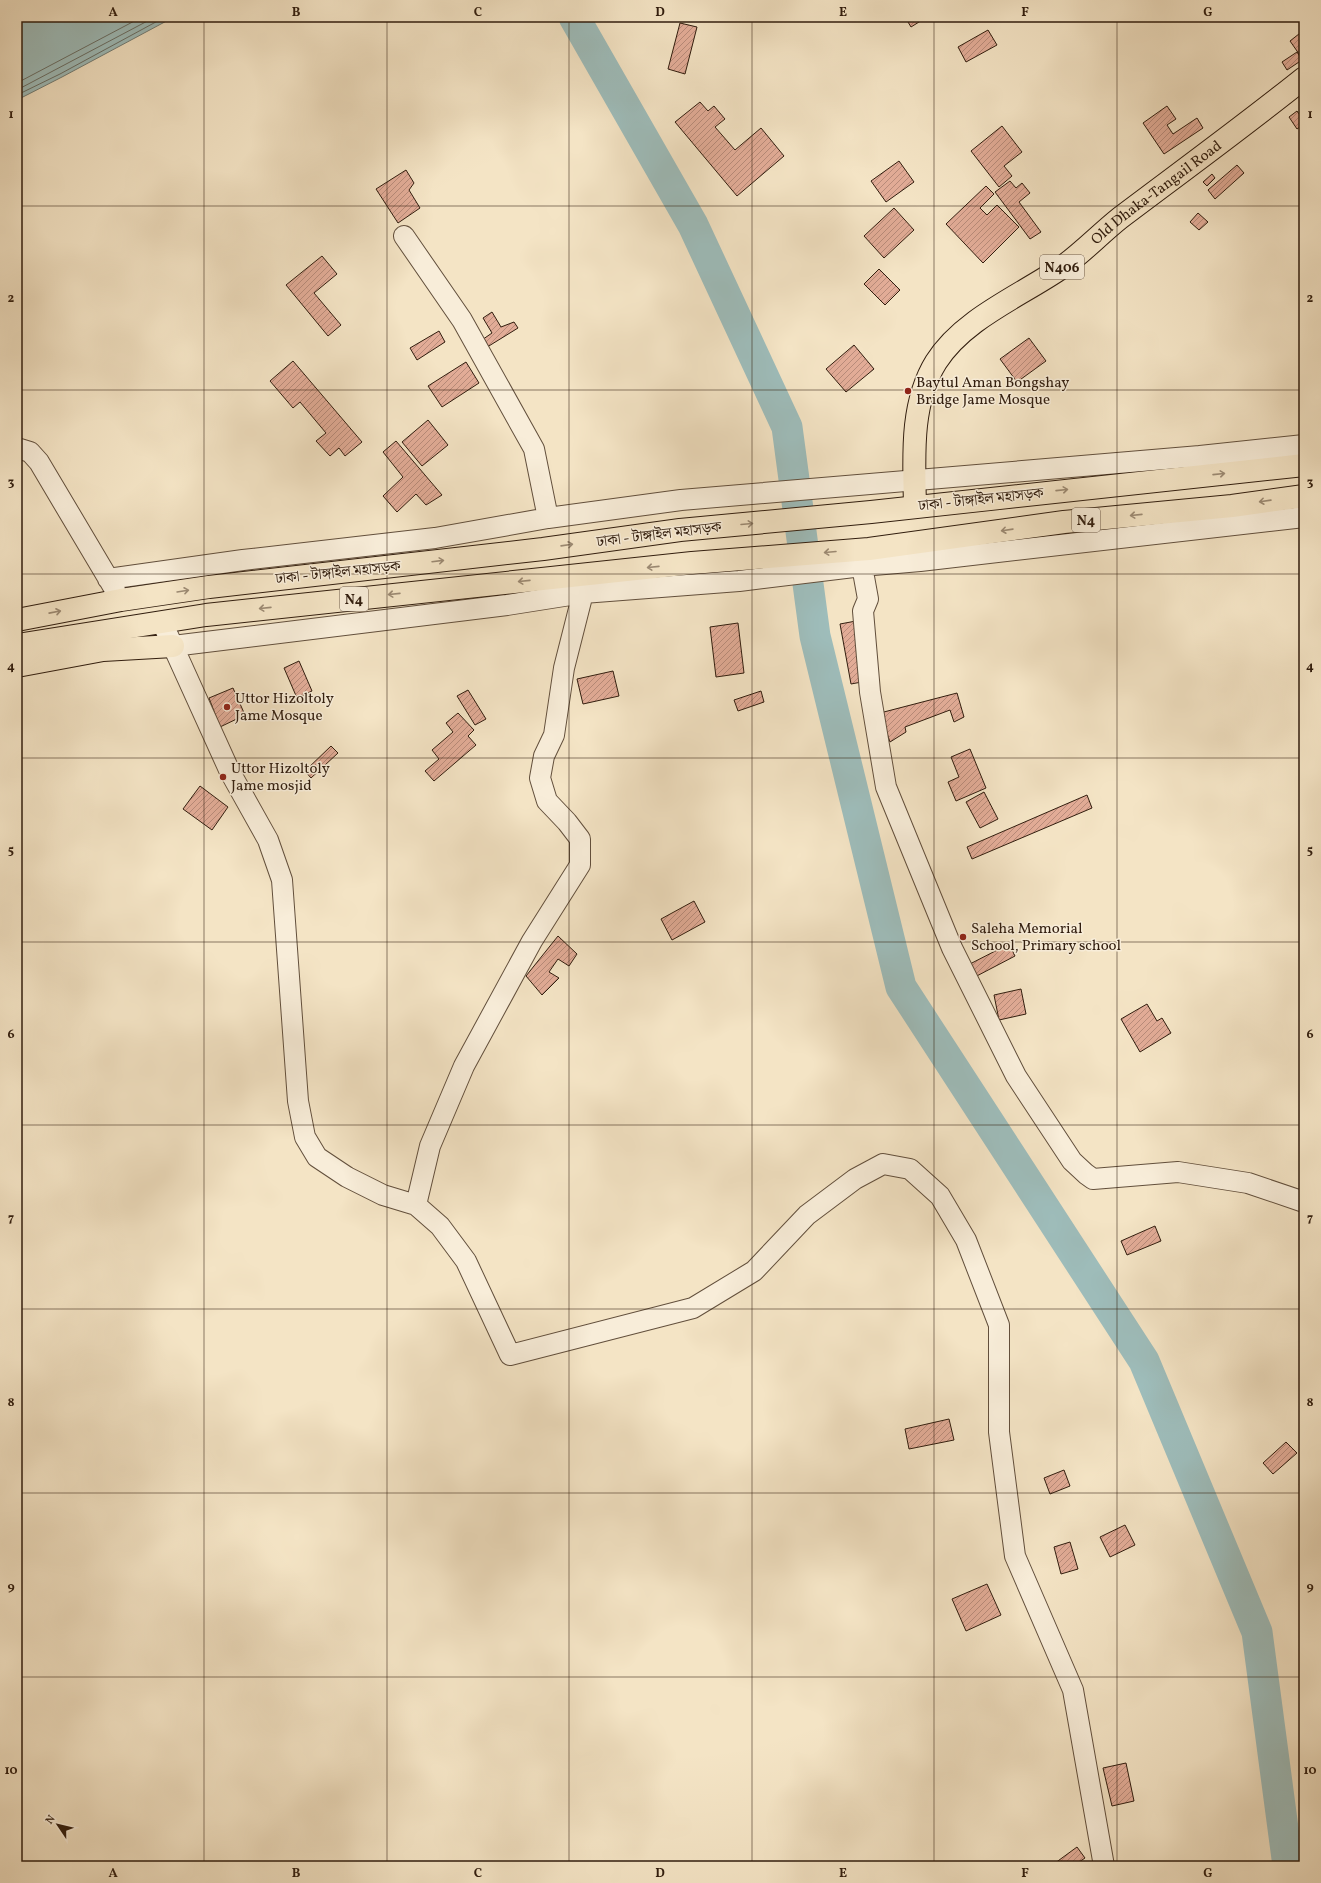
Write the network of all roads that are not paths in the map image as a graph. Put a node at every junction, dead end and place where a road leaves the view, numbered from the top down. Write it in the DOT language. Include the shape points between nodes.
graph roads {
  1 [pos="1304,78"];
  2 [pos="404,236"];
  3 [pos="1304,446"];
  4 [pos="17,448"];
  5 [pos="1200,456"];
  6 [pos="1304,465"];
  7 [pos="1192,477"];
  8 [pos="915,479"];
  9 [pos="1304,496"];
  10 [pos="915,506"];
  11 [pos="1304,517"];
  12 [pos="548,518"];
  13 [pos="865,557"];
  14 [pos="108,579"];
  15 [pos="583,593"];
  16 [pos="121,600"];
  17 [pos="17,620"];
  18 [pos="162,622"];
  19 [pos="17,645"];
  20 [pos="173,646"];
  21 [pos="17,666"];
  22 [pos="1304,1202"];
  23 [pos="416,1205"];
  24 [pos="1104,1866"];
  1 -- 8 [label="main road, Old Dhaka-Tangail Road / N406" via="1118,220 1062,267 963,331 948,345 931,373 917,413"];
  2 -- 12 [label="street" via="462,320 534,449"];
  3 -- 5 [label="street"];
  4 -- 14 [label="street" via="30,452 39,462"];
  5 -- 7 [label="street"];
  5 -- 8 [label="street"];
  7 -- 6 [label="main road, ঢাকা - টাঙ্গাইল মহাসড়ক / N4, one-way"];
  10 -- 7 [label="main road, ঢাকা - টাঙ্গাইল মহাসড়ক / N4, one-way"];
  8 -- 10 [label="main road, Old Dhaka-Tangail Road / N406"];
  8 -- 12 [label="street" via="681,500"];
  9 -- 13 [label="main road, N4, one-way" via="1232,506 1064,522"];
  16 -- 10 [label="main road, ঢাকা - টাঙ্গাইল মহাসড়ক / N4, one-way" via="680,530"];
  11 -- 13 [label="street" via="920,561"];
  12 -- 14 [label="street" via="436,538 243,560"];
  13 -- 15 [label="street" via="739,581"];
  13 -- 18 [label="main road, ঢাকা - টাঙ্গাইল মহাসড়ক / N4, one-way" via="692,563"];
  13 -- 22 [label="street" via="868,599 863,611 870,692 886,787 955,955 1016,1076 1072,1161 1093,1178 1178,1172 1248,1183"];
  14 -- 16 [label="street"];
  15 -- 20 [label="street" via="507,605"];
  15 -- 23 [label="street" via="564,668 554,735 544,756 540,778 546,801 580,839 580,866 532,941 464,1066 430,1146"];
  17 -- 16 [label="main road, ঢাকা - টাঙ্গাইল মহাসড়ক / N4, one-way"];
  18 -- 19 [label="main road, ঢাকা - টাঙ্গাইল মহাসড়ক / N4"];
  18 -- 20 [label="street"];
  20 -- 21 [label="main road" via="103,650"];
  20 -- 23 [label="street" via="230,772 268,840 282,880 298,1102 305,1137 317,1157 347,1177 384,1195"];
  23 -- 24 [label="street" via="440,1226 466,1261 510,1355 693,1308 754,1271 807,1215 855,1180 883,1164 910,1169 940,1196 966,1240 1000,1325 999,1432 1015,1556 1073,1690"];
}
